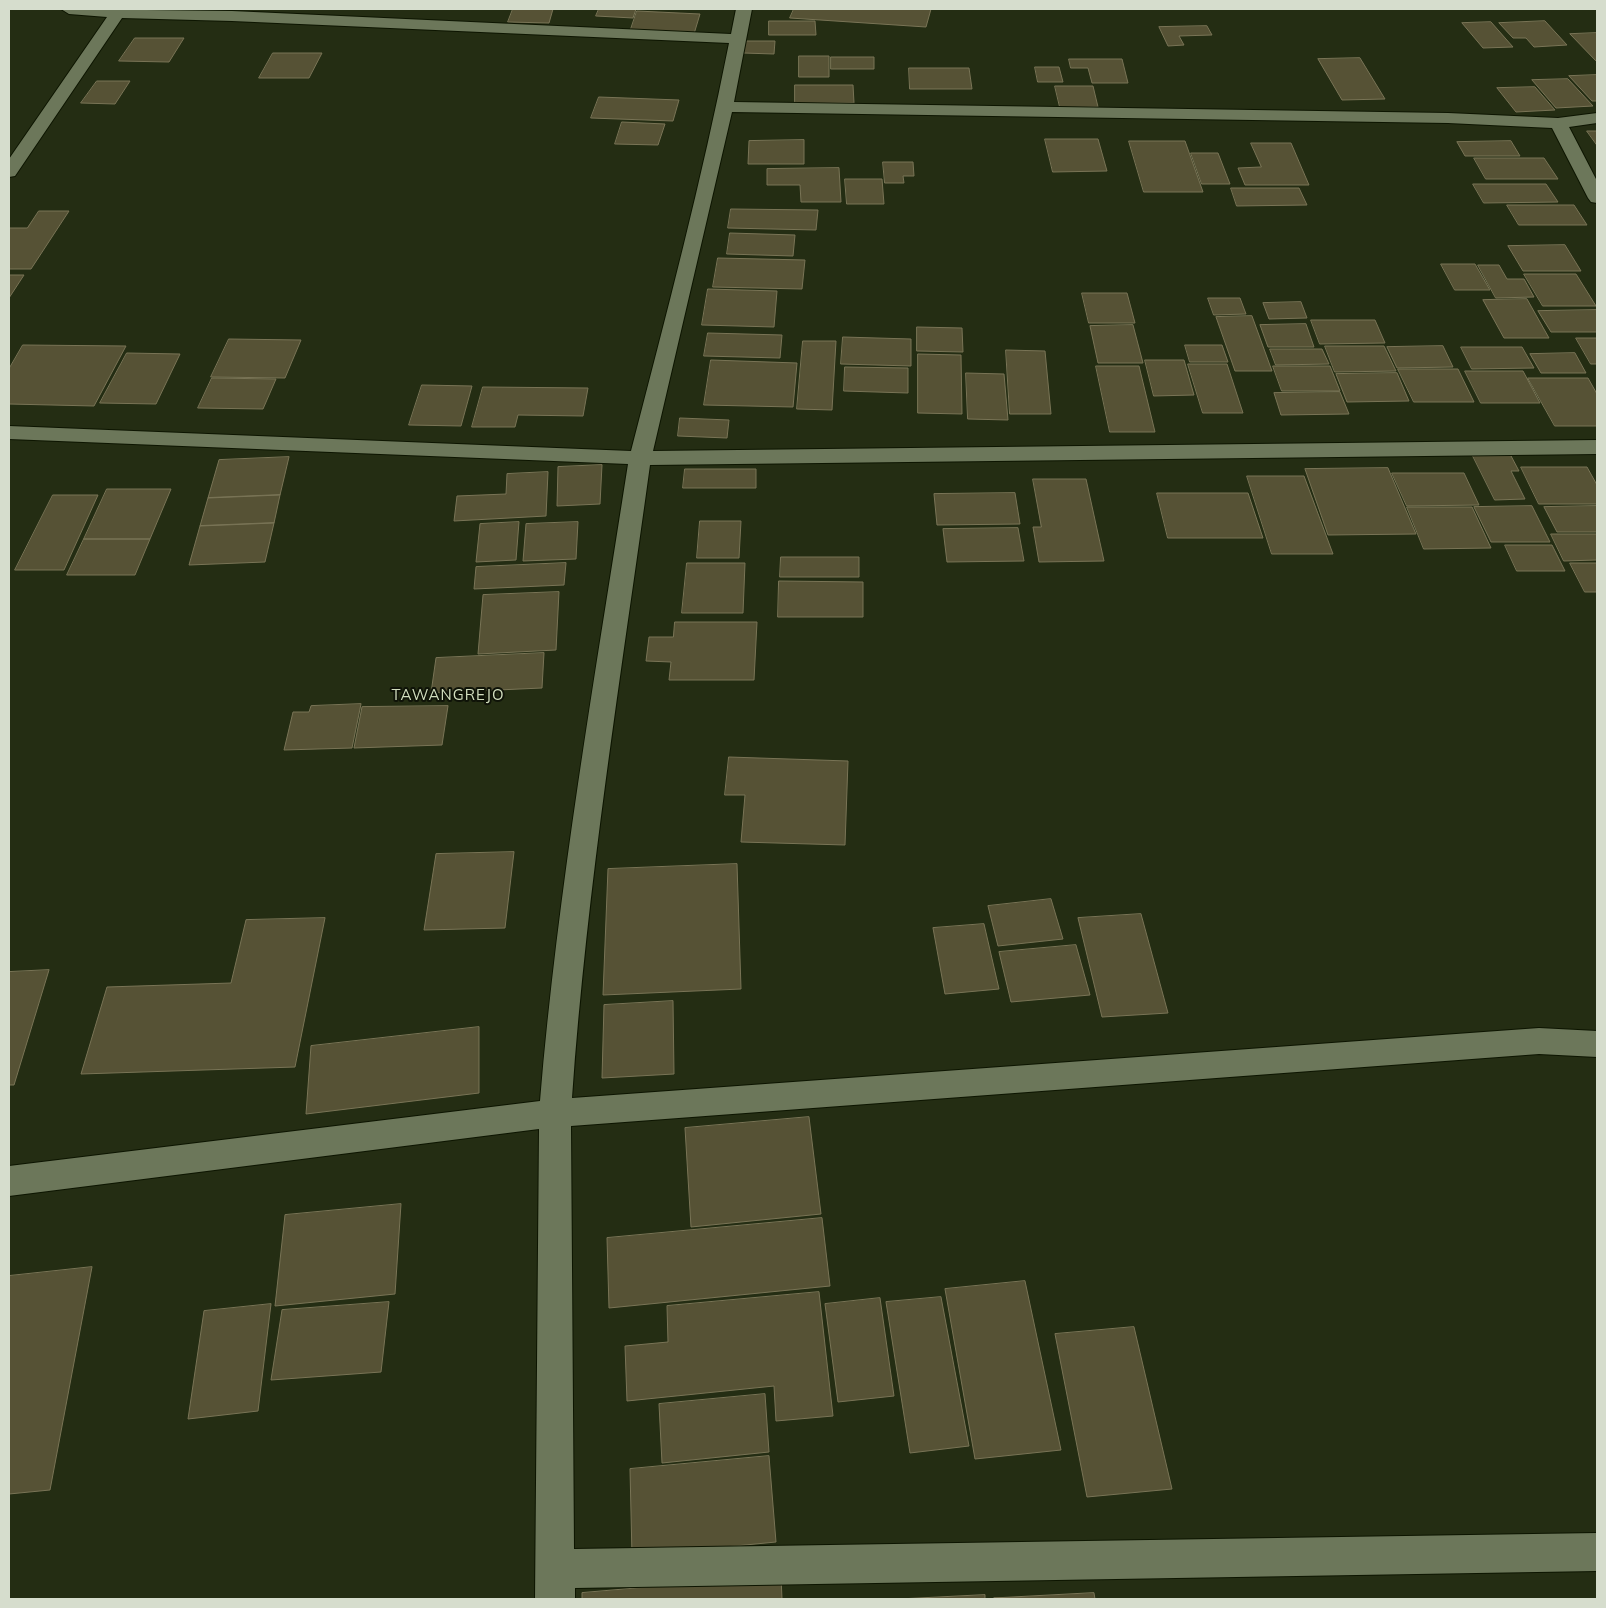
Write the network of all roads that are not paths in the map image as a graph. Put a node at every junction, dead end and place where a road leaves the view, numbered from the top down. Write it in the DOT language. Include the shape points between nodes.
graph roads {
  1 [pos="70,9"];
  2 [pos="744,9"];
  3 [pos="117,14"];
  4 [pos="738,39"];
  5 [pos="725,107"];
  6 [pos="1597,118"];
  7 [pos="1558,123"];
  8 [pos="9,172"];
  9 [pos="1597,198"];
  10 [pos="9,432"];
  11 [pos="1597,447"];
  12 [pos="640,458"];
  13 [pos="1597,1044"];
  14 [pos="555,1112"];
  15 [pos="9,1181"];
  16 [pos="1597,1552"];
  17 [pos="556,1584"];
  1 -- 3 [label="street"];
  2 -- 4 [label="street"];
  3 -- 4 [label="street" via="232,16"];
  3 -- 8 [label="street"];
  4 -- 5 [label="street"];
  5 -- 7 [label="street" via="1448,118"];
  5 -- 12 [label="street"];
  6 -- 7 [label="street"];
  7 -- 9 [label="street"];
  10 -- 12 [label="street"];
  11 -- 12 [label="street"];
  12 -- 14 [label="street" via="566,976"];
  13 -- 14 [label="street" via="1539,1041"];
  14 -- 15 [label="street"];
  14 -- 17 [label="street"];
  16 -- 17 [label="street"];
}
